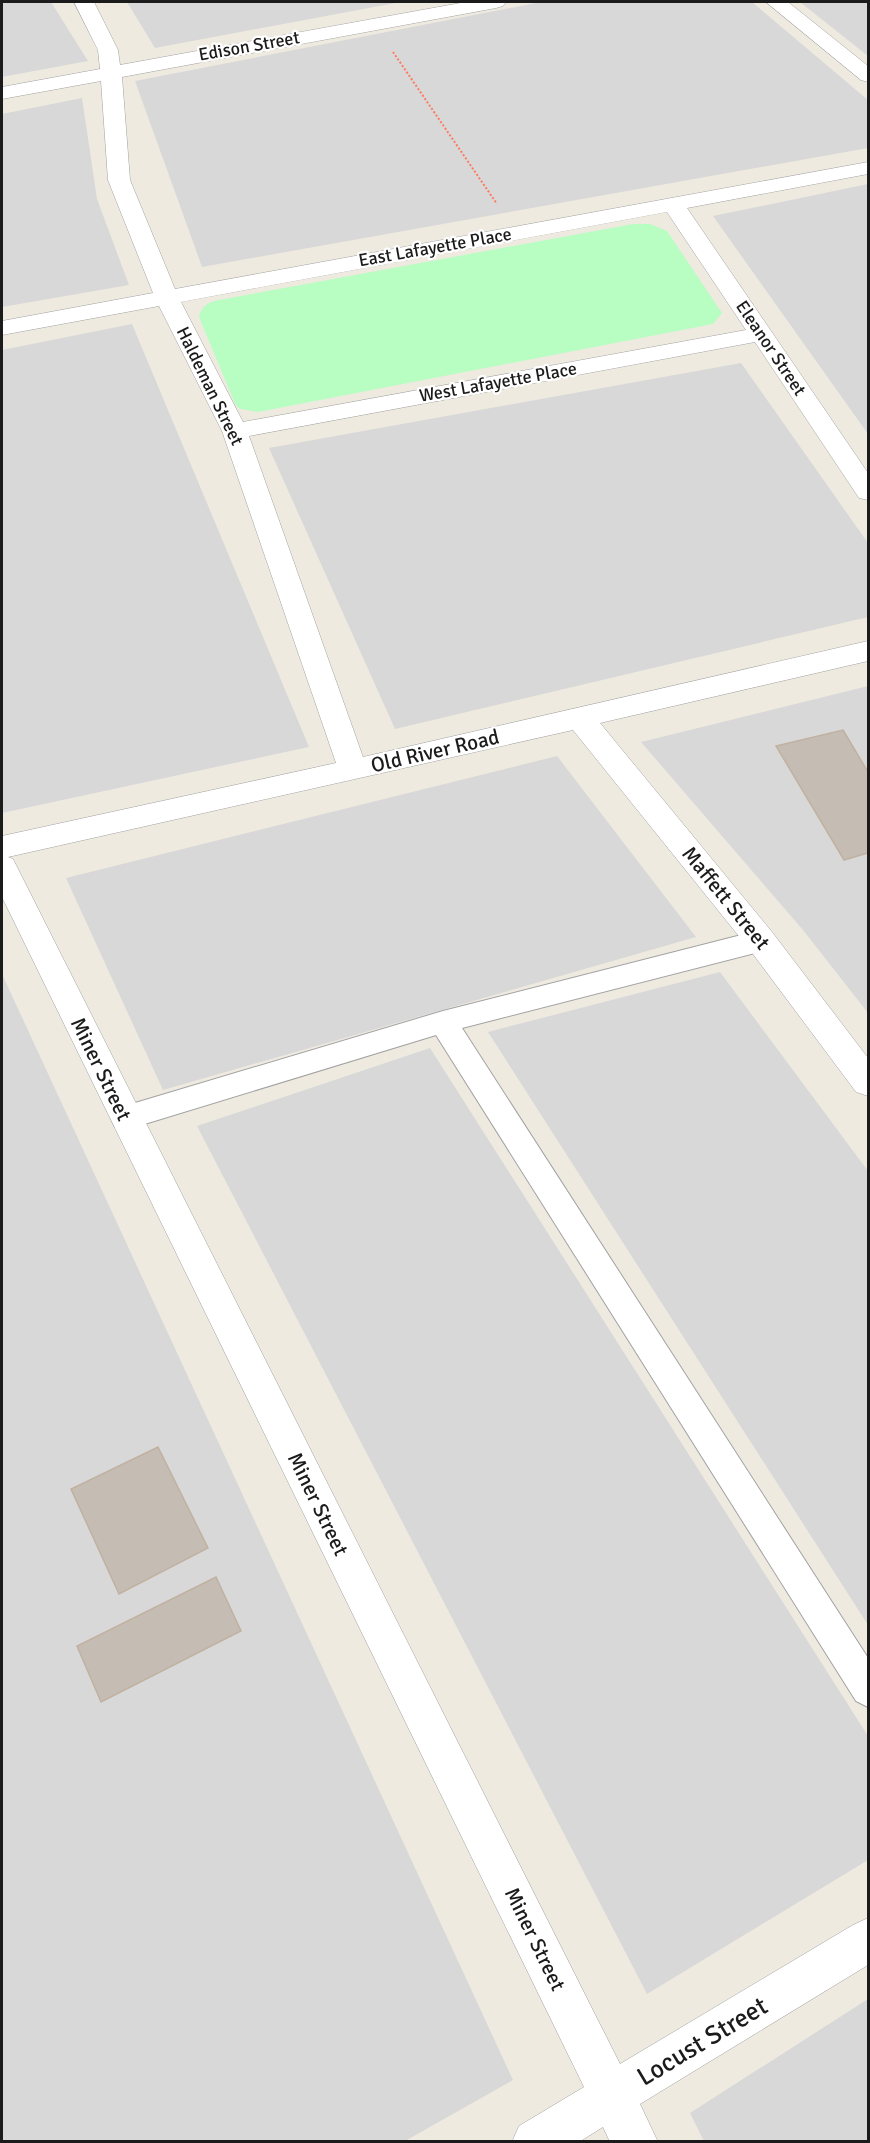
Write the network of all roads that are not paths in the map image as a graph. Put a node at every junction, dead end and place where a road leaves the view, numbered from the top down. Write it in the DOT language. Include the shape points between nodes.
graph roads {
  1 [pos="84,2"];
  2 [pos="496,2"];
  3 [pos="776,2"];
  4 [pos="111,72"];
  5 [pos="868,76"];
  6 [pos="2,93"];
  7 [pos="868,168"];
  8 [pos="673,204"];
  9 [pos="166,296"];
  10 [pos="2,328"];
  11 [pos="761,334"];
  12 [pos="235,431"];
  13 [pos="868,492"];
  14 [pos="868,651"];
  15 [pos="579,717"];
  16 [pos="352,770"];
  17 [pos="2,847"];
  18 [pos="2,867"];
  19 [pos="762,941"];
  20 [pos="443,1022"];
  21 [pos="868,1082"];
  22 [pos="125,1118"];
  23 [pos="868,1689"];
  24 [pos="868,1940"];
  25 [pos="612,2096"];
  26 [pos="536,2142"];
  27 [pos="635,2142"];
  1 -- 4 [label="street, Haldeman Street" via="108,50"];
  2 -- 4 [label="street, Edison Street"];
  3 -- 5 [label="street"];
  4 -- 6 [label="street, Edison Street"];
  4 -- 9 [label="street, Haldeman Street" via="119,180"];
  7 -- 8 [label="street, East Lafayette Place"];
  8 -- 9 [label="street, East Lafayette Place"];
  8 -- 11 [label="street, Eleanor Street"];
  9 -- 10 [label="street, East Lafayette Place"];
  9 -- 12 [label="street, Haldeman Street"];
  11 -- 12 [label="street, West Lafayette Place"];
  11 -- 13 [label="street, Eleanor Street"];
  12 -- 16 [label="street, Haldeman Street"];
  14 -- 15 [label="street, Old River Road"];
  15 -- 16 [label="street, Old River Road"];
  15 -- 19 [label="street, Maffett Street"];
  16 -- 17 [label="street, Old River Road"];
  18 -- 22 [label="street, Miner Street"];
  19 -- 20 [label="lane"];
  19 -- 21 [label="street, Maffett Street"];
  20 -- 22 [label="lane"];
  20 -- 23 [label="lane"];
  22 -- 25 [label="street, Miner Street"];
  24 -- 25 [label="street, Locust Street"];
  25 -- 26 [label="street, Locust Street"];
  25 -- 27 [label="street, Miner Street"];
}
